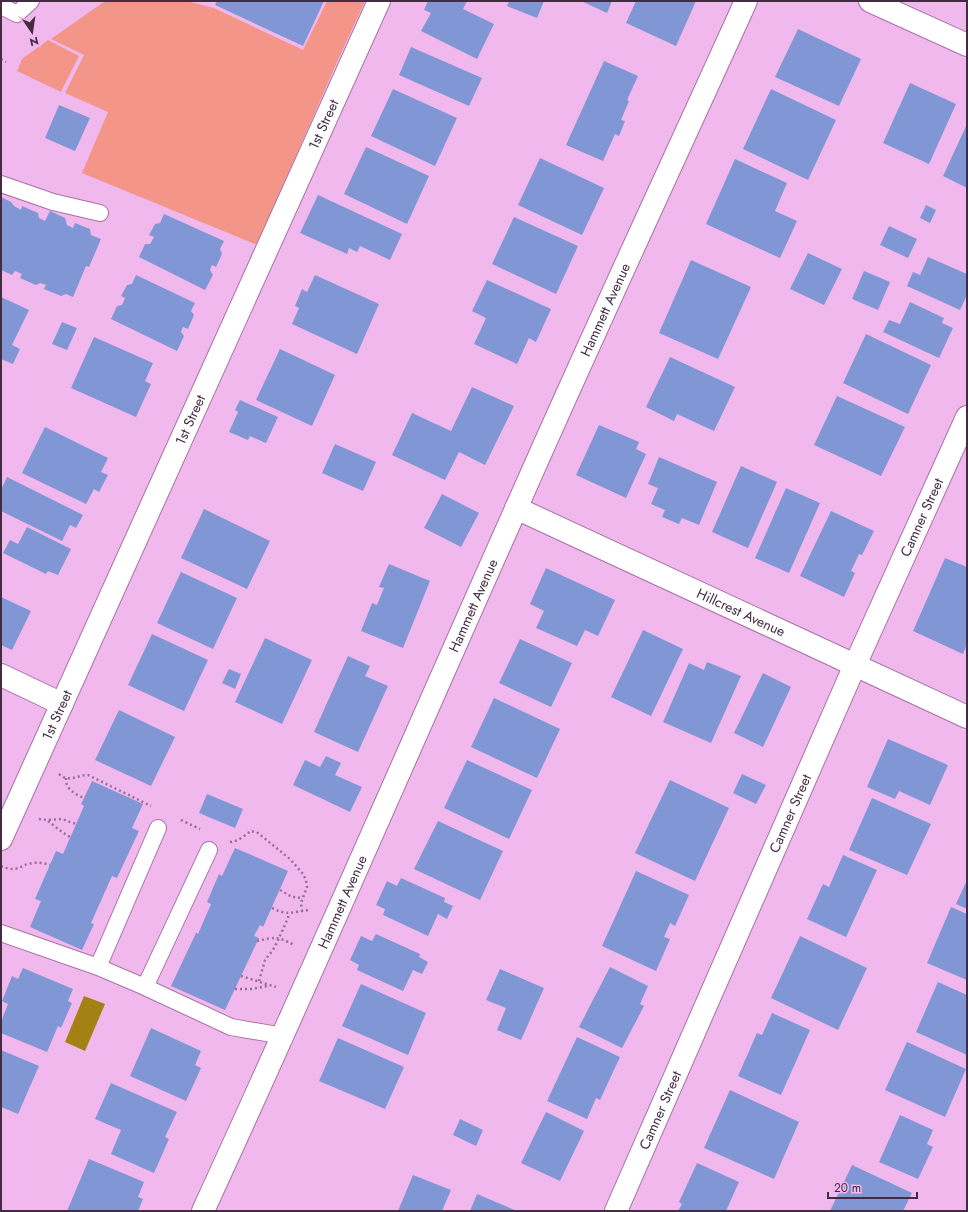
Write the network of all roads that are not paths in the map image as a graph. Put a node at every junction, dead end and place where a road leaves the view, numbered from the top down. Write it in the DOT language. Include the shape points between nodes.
graph roads {
  1 [pos="31,1"];
  2 [pos="379,1"];
  3 [pos="746,1"];
  4 [pos="870,1"];
  5 [pos="1,6"];
  6 [pos="967,45"];
  7 [pos="1,184"];
  8 [pos="100,213"];
  9 [pos="967,417"];
  10 [pos="516,508"];
  11 [pos="855,665"];
  12 [pos="1,675"];
  13 [pos="62,704"];
  14 [pos="967,717"];
  15 [pos="158,828"];
  16 [pos="1,839"];
  17 [pos="209,850"];
  18 [pos="1,933"];
  19 [pos="98,967"];
  20 [pos="145,987"];
  21 [pos="283,1036"];
  22 [pos="203,1211"];
  23 [pos="616,1211"];
  1 -- 5 [label="lane" via="17,14"];
  2 -- 13 [label="street, 1st Street"];
  3 -- 10 [label="street, Hammett Avenue"];
  4 -- 6 [label="street"];
  7 -- 8 [label="lane" via="53,202"];
  9 -- 11 [label="street, Camner Street"];
  10 -- 11 [label="street, Hillcrest Avenue"];
  10 -- 21 [label="street, Hammett Avenue"];
  11 -- 14 [label="street, Hillcrest Avenue"];
  11 -- 23 [label="street, Camner Street"];
  12 -- 13 [label="street"];
  13 -- 16 [label="street, 1st Street"];
  15 -- 19 [label="lane"];
  17 -- 20 [label="lane"];
  18 -- 19 [label="lane"];
  19 -- 20 [label="lane"];
  20 -- 21 [label="lane" via="231,1027"];
  21 -- 22 [label="street, Hammett Avenue"];
}
